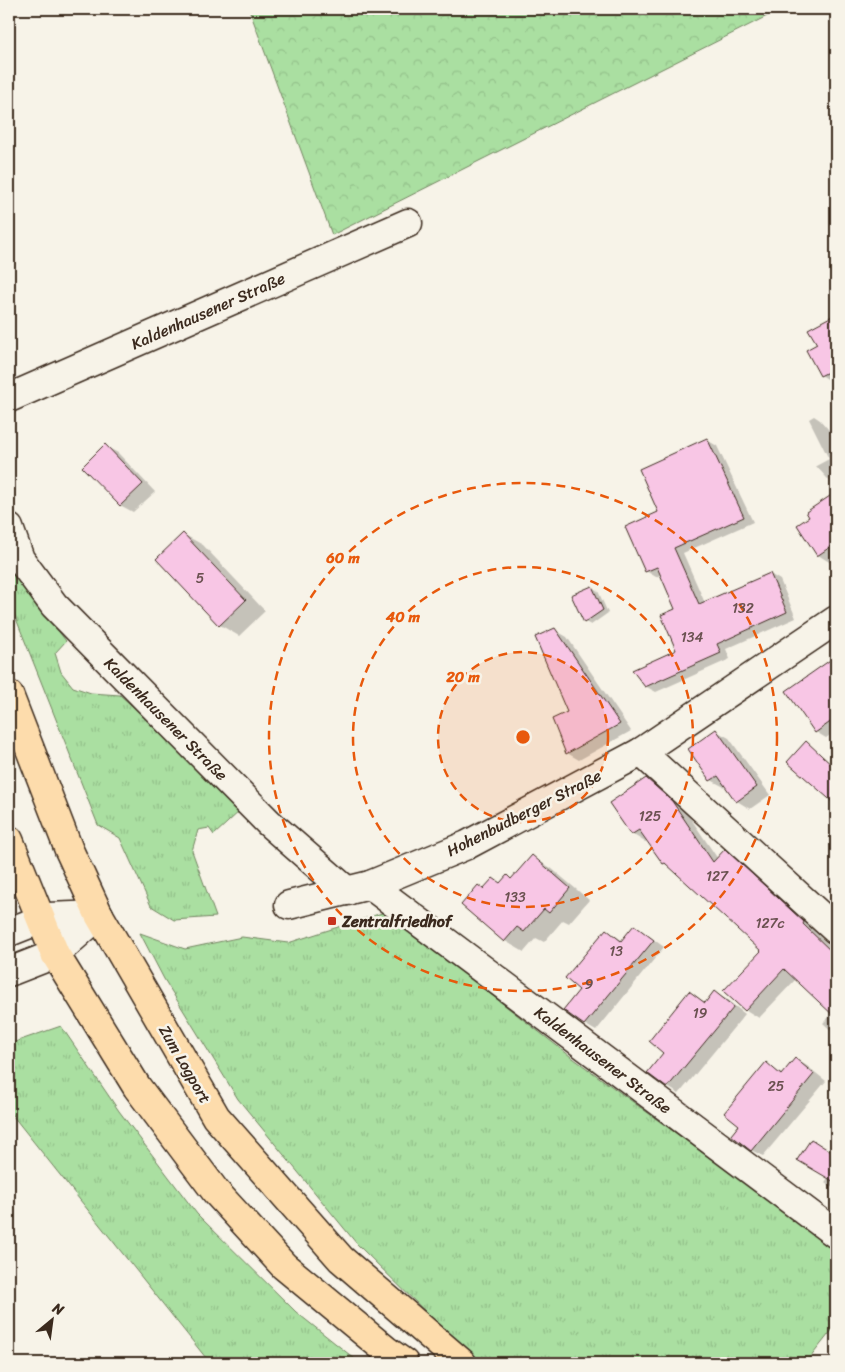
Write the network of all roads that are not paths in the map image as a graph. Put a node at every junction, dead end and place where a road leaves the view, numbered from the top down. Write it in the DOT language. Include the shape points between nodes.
graph roads {
  1 [pos="408,224"];
  2 [pos="9,398"];
  3 [pos="9,528"];
  4 [pos="836,620"];
  5 [pos="9,695"];
  6 [pos="641,752"];
  7 [pos="9,840"];
  8 [pos="359,888"];
  9 [pos="289,905"];
  10 [pos="99,915"];
  11 [pos="41,920"];
  12 [pos="836,930"];
  13 [pos="9,932"];
  14 [pos="55,954"];
  15 [pos="9,972"];
  16 [pos="836,1234"];
  17 [pos="404,1363"];
  18 [pos="462,1363"];
  1 -- 2 [label="street, Kaldenhausener Straße"];
  3 -- 8 [label="street, Kaldenhausener Straße" via="20,559 54,605 269,823"];
  4 -- 6 [label="street, Hohenbudberger Straße"];
  5 -- 10 [label="main road, Zum Logport" via="69,850"];
  6 -- 8 [label="street, Hohenbudberger Straße" via="467,845"];
  6 -- 12 [label="street"];
  7 -- 11 [label="main road"];
  8 -- 9 [label="street, Hohenbudberger Straße"];
  8 -- 16 [label="street, Kaldenhausener Straße"];
  10 -- 11 [label="street"];
  10 -- 14 [label="street"];
  10 -- 18 [label="main road, Zum Logport" via="216,1117 341,1259"];
  11 -- 13 [label="street"];
  11 -- 14 [label="main road"];
  14 -- 15 [label="street"];
  14 -- 17 [label="main road" via="137,1087 216,1192 284,1266"];
}
